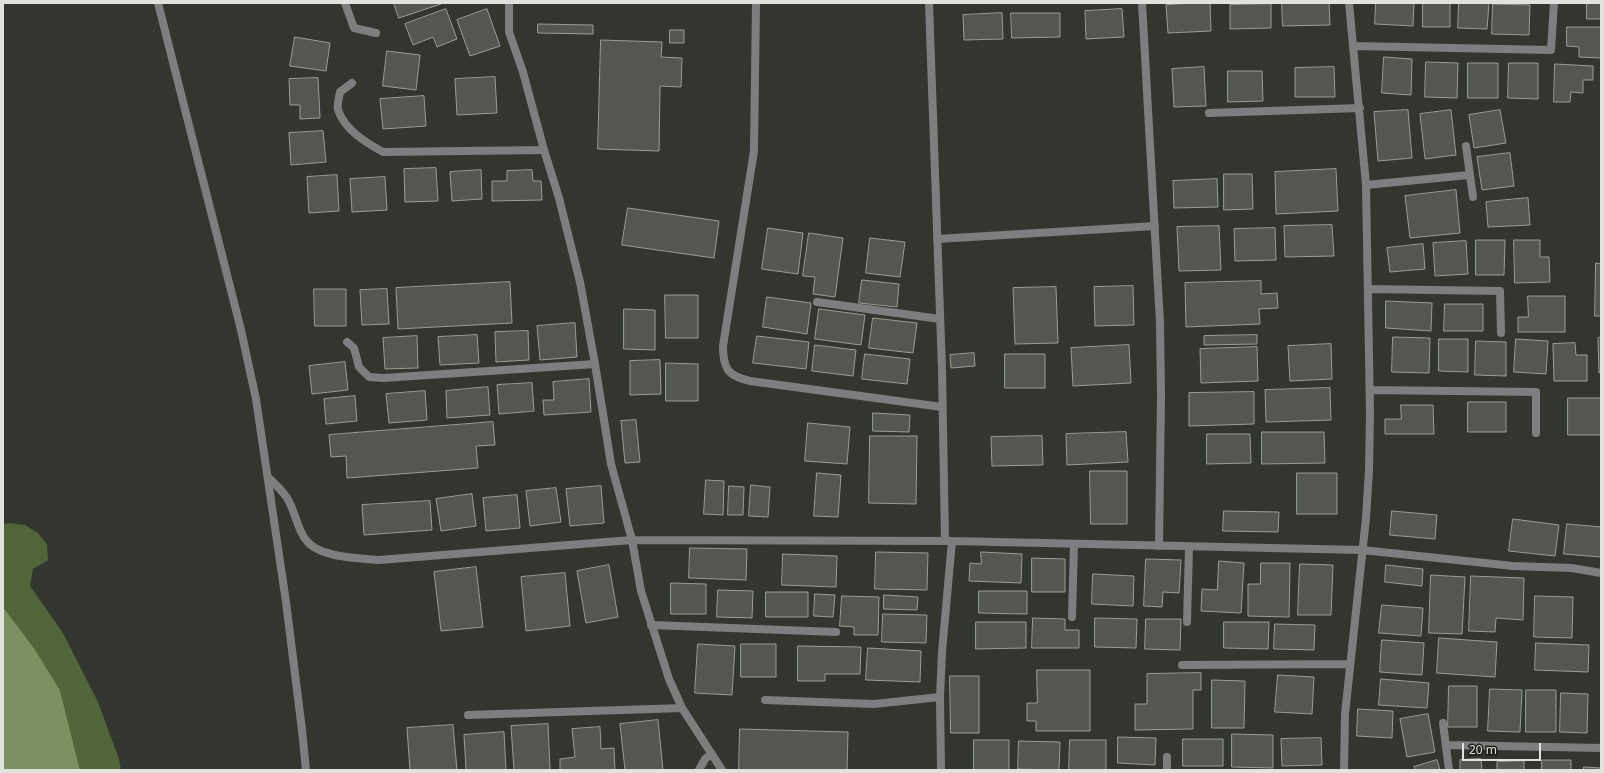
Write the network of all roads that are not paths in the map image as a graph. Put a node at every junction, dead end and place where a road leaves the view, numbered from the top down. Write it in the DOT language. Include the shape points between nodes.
graph roads {
  1 [pos="158,3"];
  2 [pos="345,3"];
  3 [pos="510,3"];
  4 [pos="756,3"];
  5 [pos="929,3"];
  6 [pos="1142,3"];
  7 [pos="1349,3"];
  8 [pos="1554,3"];
  9 [pos="376,33"];
  10 [pos="1354,46"];
  11 [pos="352,83"];
  12 [pos="1360,108"];
  13 [pos="1209,113"];
  14 [pos="1466,146"];
  15 [pos="544,150"];
  16 [pos="1470,175"];
  17 [pos="1366,185"];
  18 [pos="1473,197"];
  19 [pos="1156,226"];
  20 [pos="937,239"];
  21 [pos="1368,289"];
  22 [pos="817,302"];
  23 [pos="940,319"];
  24 [pos="1500,332"];
  25 [pos="347,342"];
  26 [pos="595,364"];
  27 [pos="1370,390"];
  28 [pos="942,407"];
  29 [pos="1536,433"];
  30 [pos="268,477"];
  31 [pos="632,540"];
  32 [pos="949,541"];
  33 [pos="1074,544"];
  34 [pos="1159,546"];
  35 [pos="1188,547"];
  36 [pos="1362,550"];
  37 [pos="1601,573"];
  38 [pos="1072,617"];
  39 [pos="1187,622"];
  40 [pos="651,625"];
  41 [pos="836,632"];
  42 [pos="1182,664"];
  43 [pos="1350,664"];
  44 [pos="940,697"];
  45 [pos="765,700"];
  46 [pos="682,708"];
  47 [pos="468,715"];
  48 [pos="1443,723"];
  49 [pos="1446,745"];
  50 [pos="1601,748"];
  51 [pos="711,754"];
  52 [pos="1167,757"];
  53 [pos="306,770"];
  54 [pos="699,770"];
  55 [pos="722,770"];
  56 [pos="941,770"];
  57 [pos="1167,770"];
  58 [pos="1344,770"];
  59 [pos="1449,770"];
  1 -- 30 [label="street" via="241,330 256,399"];
  2 -- 9 [label="street" via="354,28"];
  3 -- 15 [label="street" via="509,32 523,72"];
  4 -- 28 [label="street" via="754,151 723,346 723,358 728,370 735,377 750,381"];
  5 -- 20 [label="street"];
  6 -- 19 [label="street"];
  7 -- 10 [label="street"];
  8 -- 10 [label="street" via="1551,50"];
  10 -- 12 [label="street"];
  11 -- 15 [label="street" via="340,92 338,109 346,125 383,152"];
  12 -- 13 [label="street"];
  12 -- 17 [label="street"];
  14 -- 16 [label="street"];
  15 -- 26 [label="street" via="580,282"];
  16 -- 17 [label="street"];
  16 -- 18 [label="street"];
  17 -- 21 [label="street"];
  19 -- 20 [label="street"];
  19 -- 34 [label="street" via="1161,396"];
  20 -- 23 [label="street"];
  21 -- 24 [label="street" via="1500,291"];
  21 -- 27 [label="street"];
  22 -- 23 [label="street"];
  23 -- 28 [label="street"];
  25 -- 26 [label="street" via="354,348 359,367 369,377"];
  26 -- 31 [label="street" via="611,464"];
  27 -- 29 [label="street" via="1536,392"];
  27 -- 36 [label="street" via="1369,470"];
  28 -- 32 [label="street"];
  30 -- 31 [label="street" via="287,498 306,540 316,548 333,554 380,560"];
  30 -- 53 [label="street"];
  31 -- 32 [label="street"];
  31 -- 40 [label="street" via="641,591"];
  32 -- 33 [label="street"];
  32 -- 44 [label="street"];
  33 -- 34 [label="street"];
  33 -- 38 [label="street"];
  34 -- 35 [label="street"];
  35 -- 36 [label="street"];
  35 -- 39 [label="street"];
  36 -- 37 [label="street" via="1513,566 1572,568"];
  36 -- 43 [label="street"];
  40 -- 41 [label="street"];
  40 -- 46 [label="street" via="669,679"];
  42 -- 43 [label="street"];
  43 -- 58 [label="street" via="1344,714"];
  44 -- 45 [label="street" via="874,704"];
  44 -- 56 [label="street"];
  46 -- 47 [label="street"];
  46 -- 51 [label="street"];
  48 -- 49 [label="street"];
  49 -- 50 [label="street"];
  49 -- 59 [label="street"];
  51 -- 54 [label="street"];
  51 -- 55 [label="street"];
  52 -- 57 [label="street"];
}
